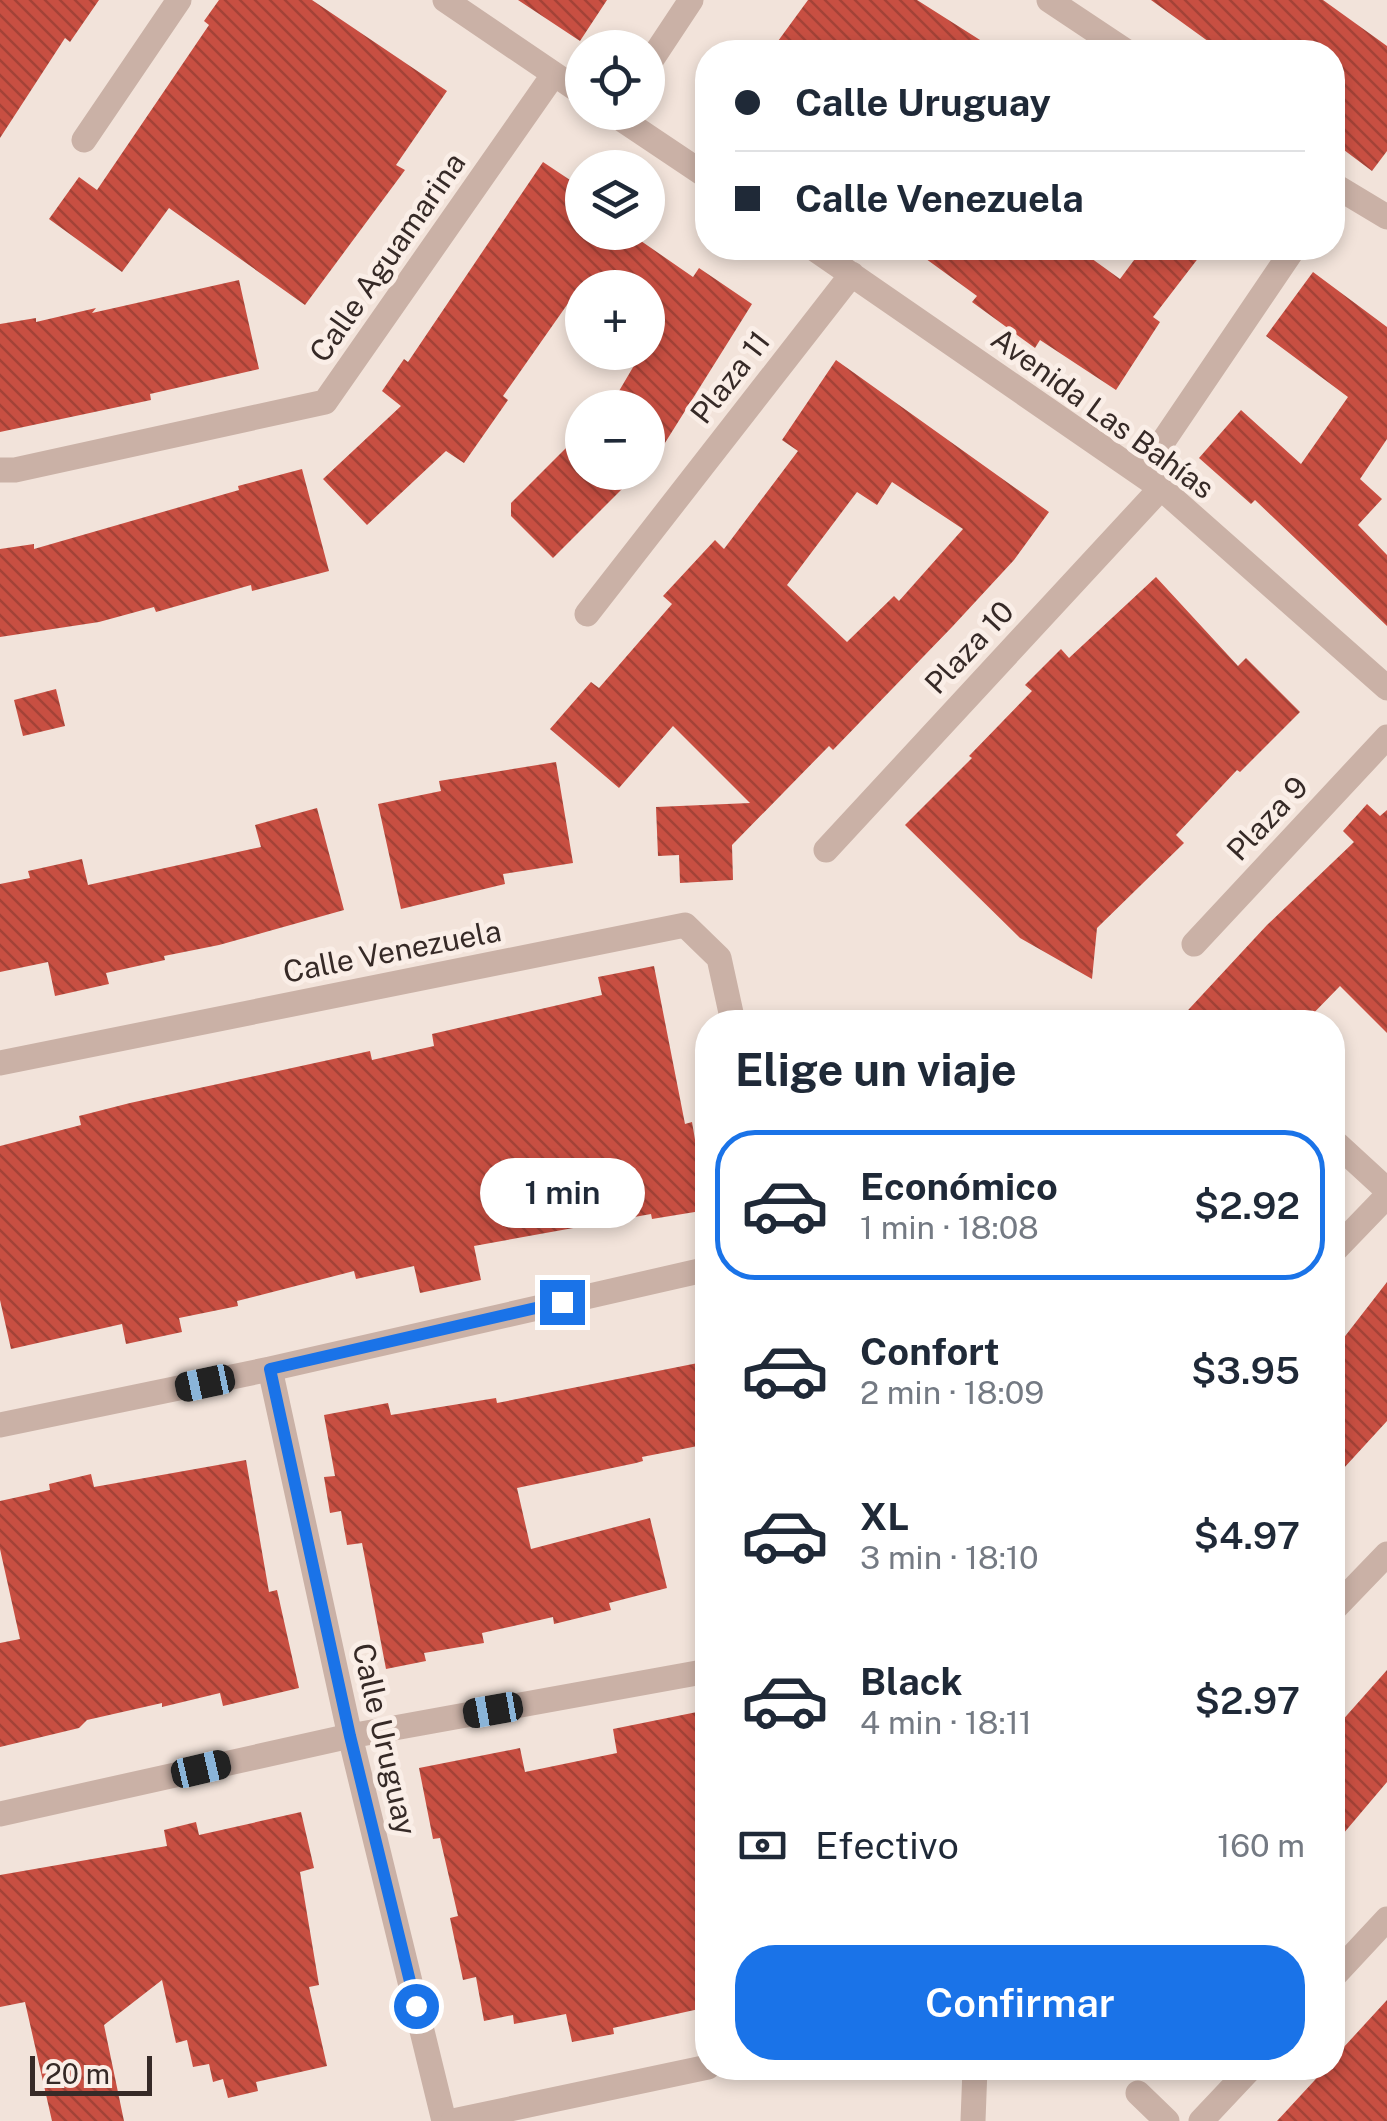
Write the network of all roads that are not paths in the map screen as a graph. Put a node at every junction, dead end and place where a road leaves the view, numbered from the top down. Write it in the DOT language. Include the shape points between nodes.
graph roads {
  1 [pos="178,0"];
  2 [pos="445,0"];
  3 [pos="691,0"];
  4 [pos="1049,0"];
  5 [pos="665,39"];
  6 [pos="1109,40"];
  7 [pos="554,74"];
  8 [pos="565,81"];
  9 [pos="639,130"];
  10 [pos="84,140"];
  11 [pos="695,168"];
  12 [pos="1345,193"];
  13 [pos="1387,217"];
  14 [pos="831,260"];
  15 [pos="1287,260"];
  16 [pos="852,274"];
  17 [pos="0,470"];
  18 [pos="1151,481"];
  19 [pos="587,614"];
  20 [pos="1387,688"];
  21 [pos="1387,737"];
  22 [pos="826,850"];
  23 [pos="1194,944"];
  24 [pos="730,1010"];
  25 [pos="0,1063"];
  26 [pos="1345,1152"];
  27 [pos="1387,1193"];
  28 [pos="1345,1238"];
  29 [pos="695,1272"];
  30 [pos="270,1369"];
  31 [pos="0,1426"];
  32 [pos="1387,1554"];
  33 [pos="1345,1598"];
  34 [pos="695,1673"];
  35 [pos="350,1736"];
  36 [pos="0,1814"];
  37 [pos="1387,1919"];
  38 [pos="1345,1964"];
  39 [pos="695,2070"];
  40 [pos="975,2080"];
  41 [pos="1239,2080"];
  42 [pos="1138,2093"];
  43 [pos="444,2121"];
  44 [pos="453,2121"];
  45 [pos="973,2121"];
  46 [pos="1167,2121"];
  47 [pos="1202,2121"];
  1 -- 10 [label="street"];
  2 -- 7 [label="street"];
  3 -- 5 [label="street"];
  4 -- 6 [label="street"];
  7 -- 8 [label="street"];
  7 -- 17 [label="street, Calle Aguamarina" via="325,402"];
  9 -- 11 [label="street"];
  12 -- 13 [label="street"];
  14 -- 16 [label="street, Avenida Las Bahías"];
  15 -- 18 [label="street, Plaza 10"];
  16 -- 18 [label="street, Avenida Las Bahías"];
  16 -- 19 [label="street, Plaza 11"];
  18 -- 20 [label="street, Avenida Las Bahías"];
  18 -- 22 [label="street, Plaza 10"];
  21 -- 23 [label="street, Plaza 9"];
  24 -- 25 [label="street, Calle Venezuela" via="719,958 686,925"];
  26 -- 27 [label="street"];
  27 -- 28 [label="street"];
  29 -- 30 [label="street"];
  30 -- 31 [label="street"];
  30 -- 35 [label="street, Calle Uruguay"];
  32 -- 33 [label="street"];
  34 -- 35 [label="street"];
  35 -- 36 [label="street"];
  35 -- 43 [label="street, Calle Uruguay"];
  37 -- 38 [label="street"];
  39 -- 44 [label="street"];
  40 -- 45 [label="street"];
  41 -- 47 [label="street"];
  42 -- 46 [label="street"];
}
